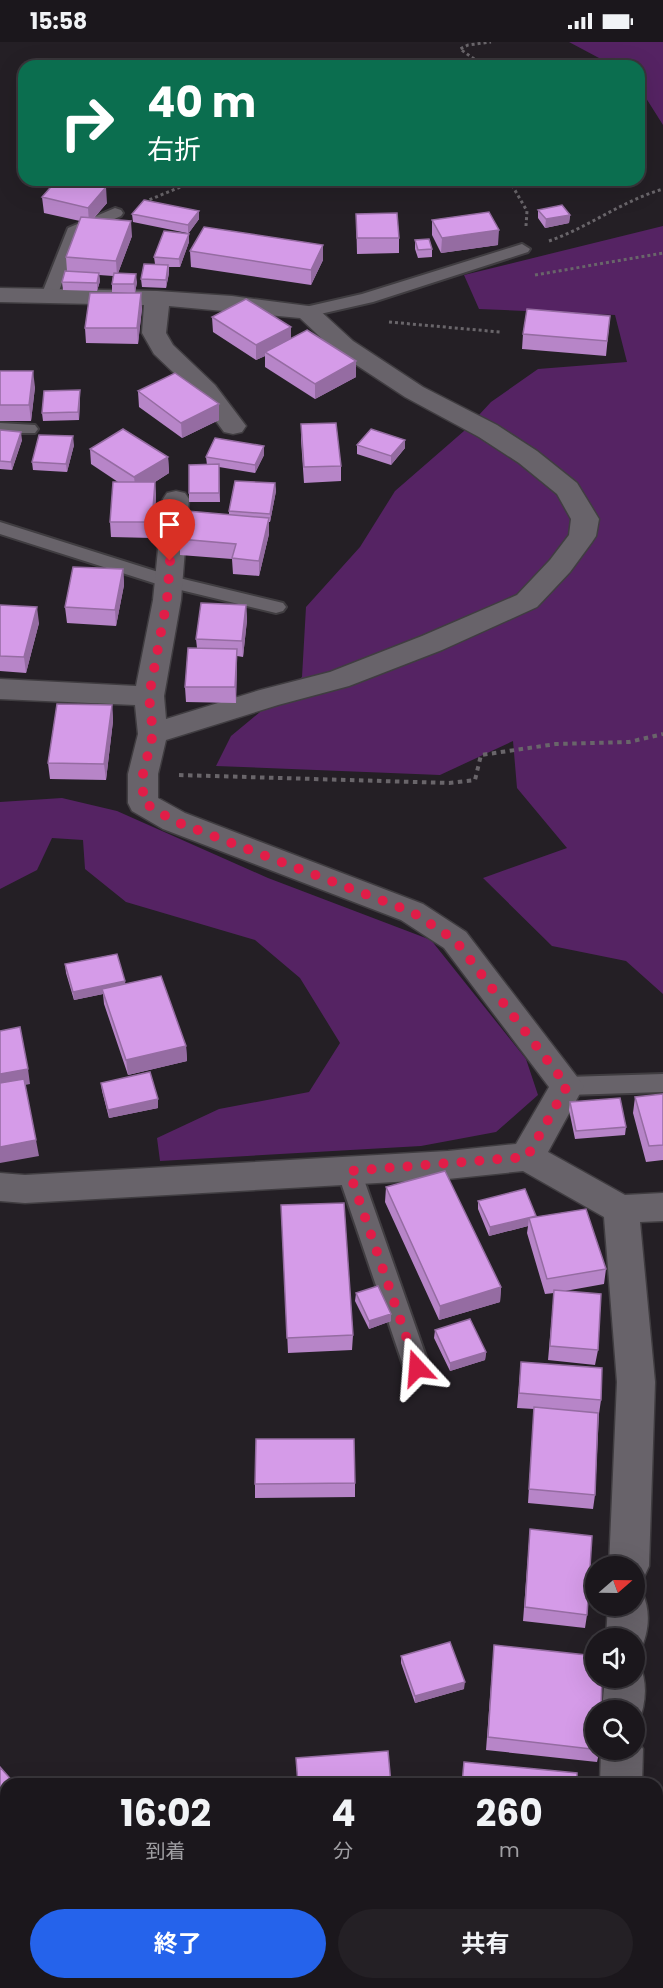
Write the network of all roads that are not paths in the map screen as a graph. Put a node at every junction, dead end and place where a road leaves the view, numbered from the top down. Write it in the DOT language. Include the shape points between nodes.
graph roads {
  1 [pos="115,213"];
  2 [pos="522,249"];
  3 [pos="0,295"];
  4 [pos="49,296"];
  5 [pos="157,298"];
  6 [pos="307,312"];
  7 [pos="233,426"];
  8 [pos="0,428"];
  9 [pos="29,429"];
  10 [pos="176,499"];
  11 [pos="0,528"];
  12 [pos="167,581"];
  13 [pos="276,607"];
  14 [pos="0,689"];
  15 [pos="149,696"];
  16 [pos="153,734"];
  17 [pos="663,1083"];
  18 [pos="567,1086"];
  19 [pos="527,1157"];
  20 [pos="349,1171"];
  21 [pos="0,1187"];
  22 [pos="663,1207"];
  23 [pos="621,1209"];
  24 [pos="417,1368"];
  25 [pos="629,1556"];
  26 [pos="622,1760"];
  27 [pos="621,1778"];
  1 -- 4 [label="lane" via="74,231"];
  2 -- 6 [label="lane" via="368,298"];
  3 -- 4 [label="street"];
  4 -- 5 [label="street"];
  5 -- 6 [label="street"];
  5 -- 7 [label="street" via="154,333 163,349 206,390"];
  6 -- 16 [label="street" via="344,346 414,392 488,431 568,489 585,519 582,536 527,601 339,679"];
  8 -- 9 [label="lane"];
  10 -- 12 [label="street"];
  11 -- 12 [label="lane"];
  12 -- 13 [label="lane"];
  12 -- 15 [label="street"];
  14 -- 15 [label="street"];
  15 -- 16 [label="street"];
  16 -- 18 [label="street" via="143,774 143,802 174,821 412,912 455,940"];
  17 -- 18 [label="lane"];
  18 -- 19 [label="street"];
  19 -- 20 [label="street"];
  19 -- 23 [label="street"];
  20 -- 21 [label="street" via="25,1189"];
  20 -- 24 [label="lane"];
  22 -- 23 [label="street"];
  23 -- 25 [label="street" via="636,1382"];
  26 -- 27 [label="street"];
}
